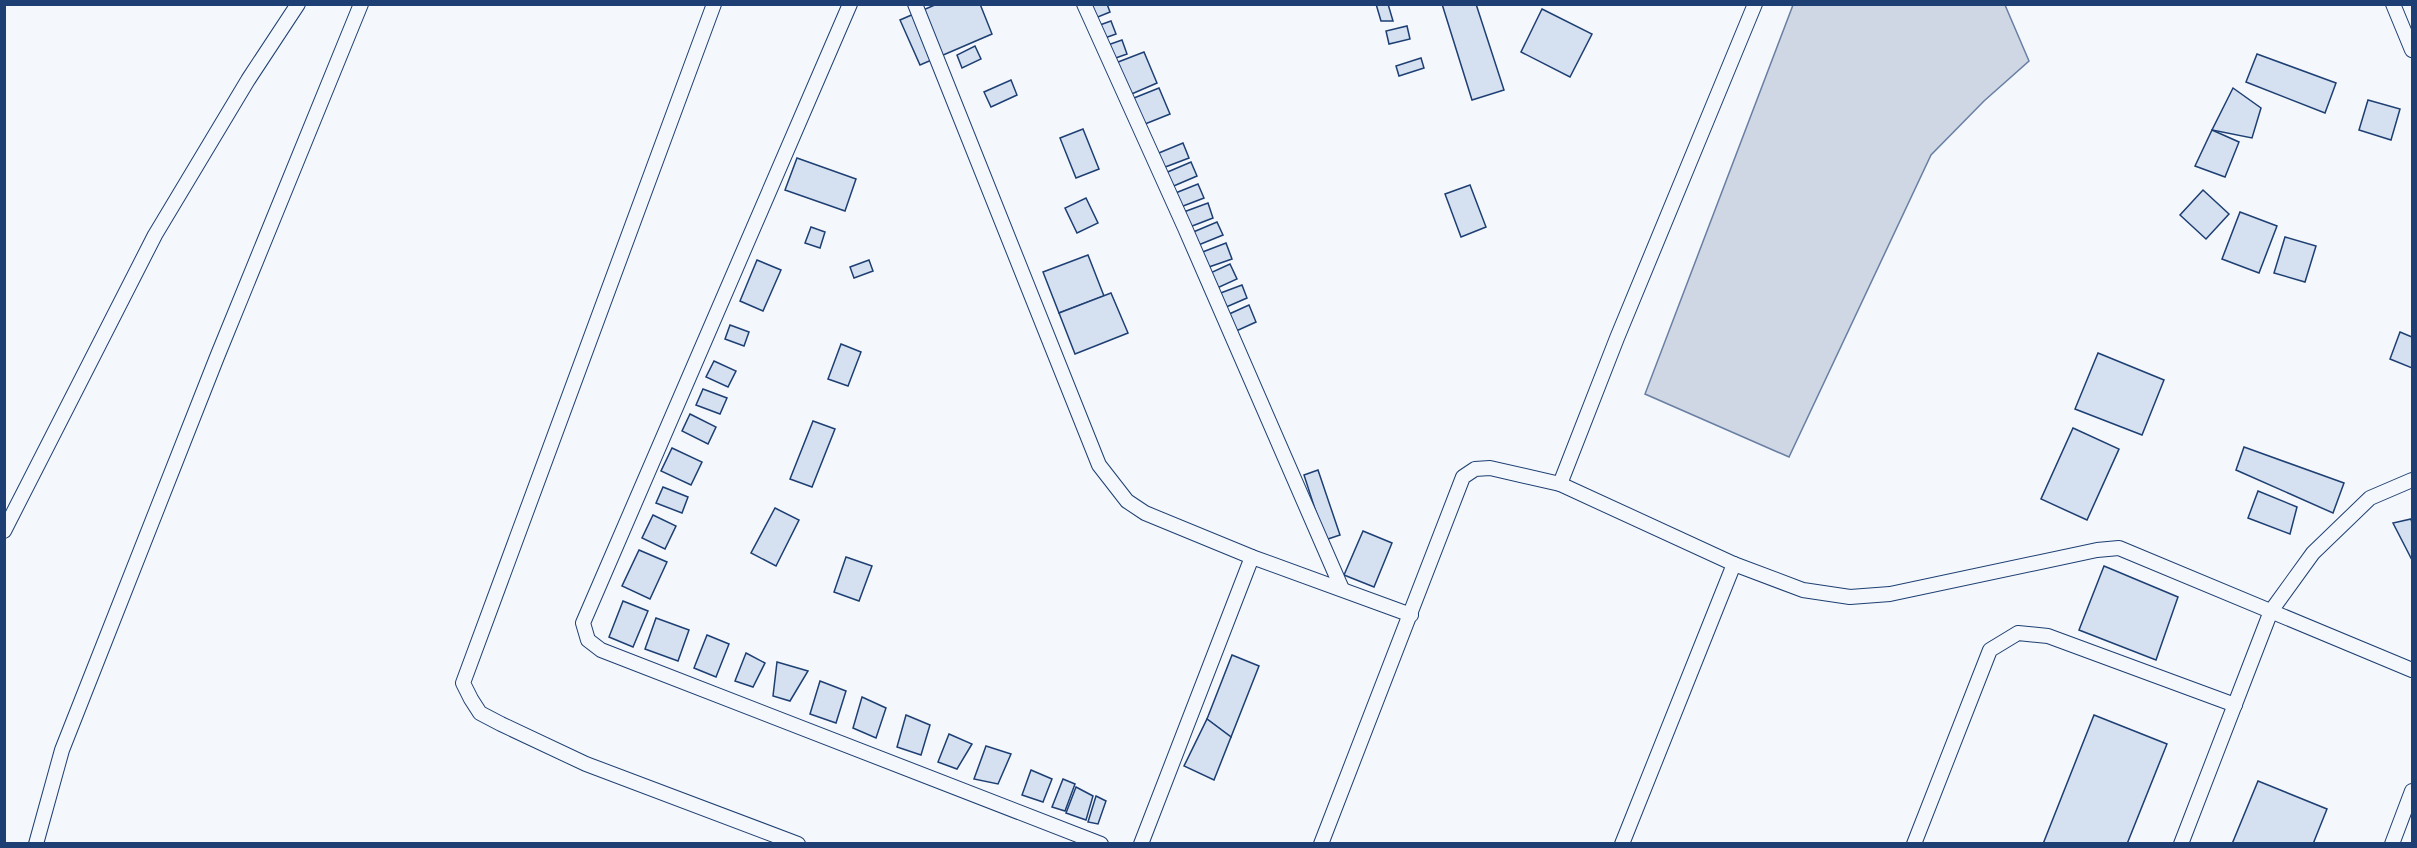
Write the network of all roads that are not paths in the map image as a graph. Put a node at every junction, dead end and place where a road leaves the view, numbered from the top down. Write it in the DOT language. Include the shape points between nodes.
graph roads {
  1 [pos="298,4"];
  2 [pos="361,4"];
  3 [pos="714,4"];
  4 [pos="850,4"];
  5 [pos="915,4"];
  6 [pos="1084,4"];
  7 [pos="1755,4"];
  8 [pos="2393,4"];
  9 [pos="2412,50"];
  10 [pos="2412,480"];
  11 [pos="1560,484"];
  12 [pos="4,531"];
  13 [pos="1252,557"];
  14 [pos="1734,564"];
  15 [pos="1342,589"];
  16 [pos="2271,611"];
  17 [pos="1411,615"];
  18 [pos="2412,670"];
  19 [pos="2235,705"];
  20 [pos="2412,791"];
  21 [pos="36,843"];
  22 [pos="798,843"];
  23 [pos="1101,843"];
  24 [pos="1141,843"];
  25 [pos="1321,843"];
  26 [pos="1622,843"];
  27 [pos="1914,843"];
  28 [pos="2181,843"];
  29 [pos="2392,843"];
  1 -- 12 [label="lane" via="155,235"];
  2 -- 21 [label="lane" via="62,750"];
  3 -- 22 [label="lane" via="464,683 480,713 501,724 586,764"];
  4 -- 23 [label="lane" via="583,623 588,640 601,650"];
  5 -- 13 [label="lane" via="1099,465 1127,501 1145,513"];
  6 -- 15 [label="lane"];
  7 -- 11 [label="lane"];
  8 -- 9 [label="lane"];
  10 -- 16 [label="lane" via="2370,498 2313,553"];
  11 -- 14 [label="lane"];
  11 -- 17 [label="lane" via="1490,468 1475,469 1463,477"];
  13 -- 15 [label="lane"];
  13 -- 24 [label="lane"];
  14 -- 16 [label="lane" via="1803,590 1850,597 1890,594 2119,548"];
  14 -- 26 [label="lane"];
  15 -- 17 [label="lane"];
  16 -- 18 [label="lane"];
  16 -- 19 [label="lane"];
  17 -- 25 [label="lane"];
  19 -- 27 [label="lane" via="2048,636 2018,633 1990,650"];
  19 -- 28 [label="lane"];
  20 -- 29 [label="lane"];
}
